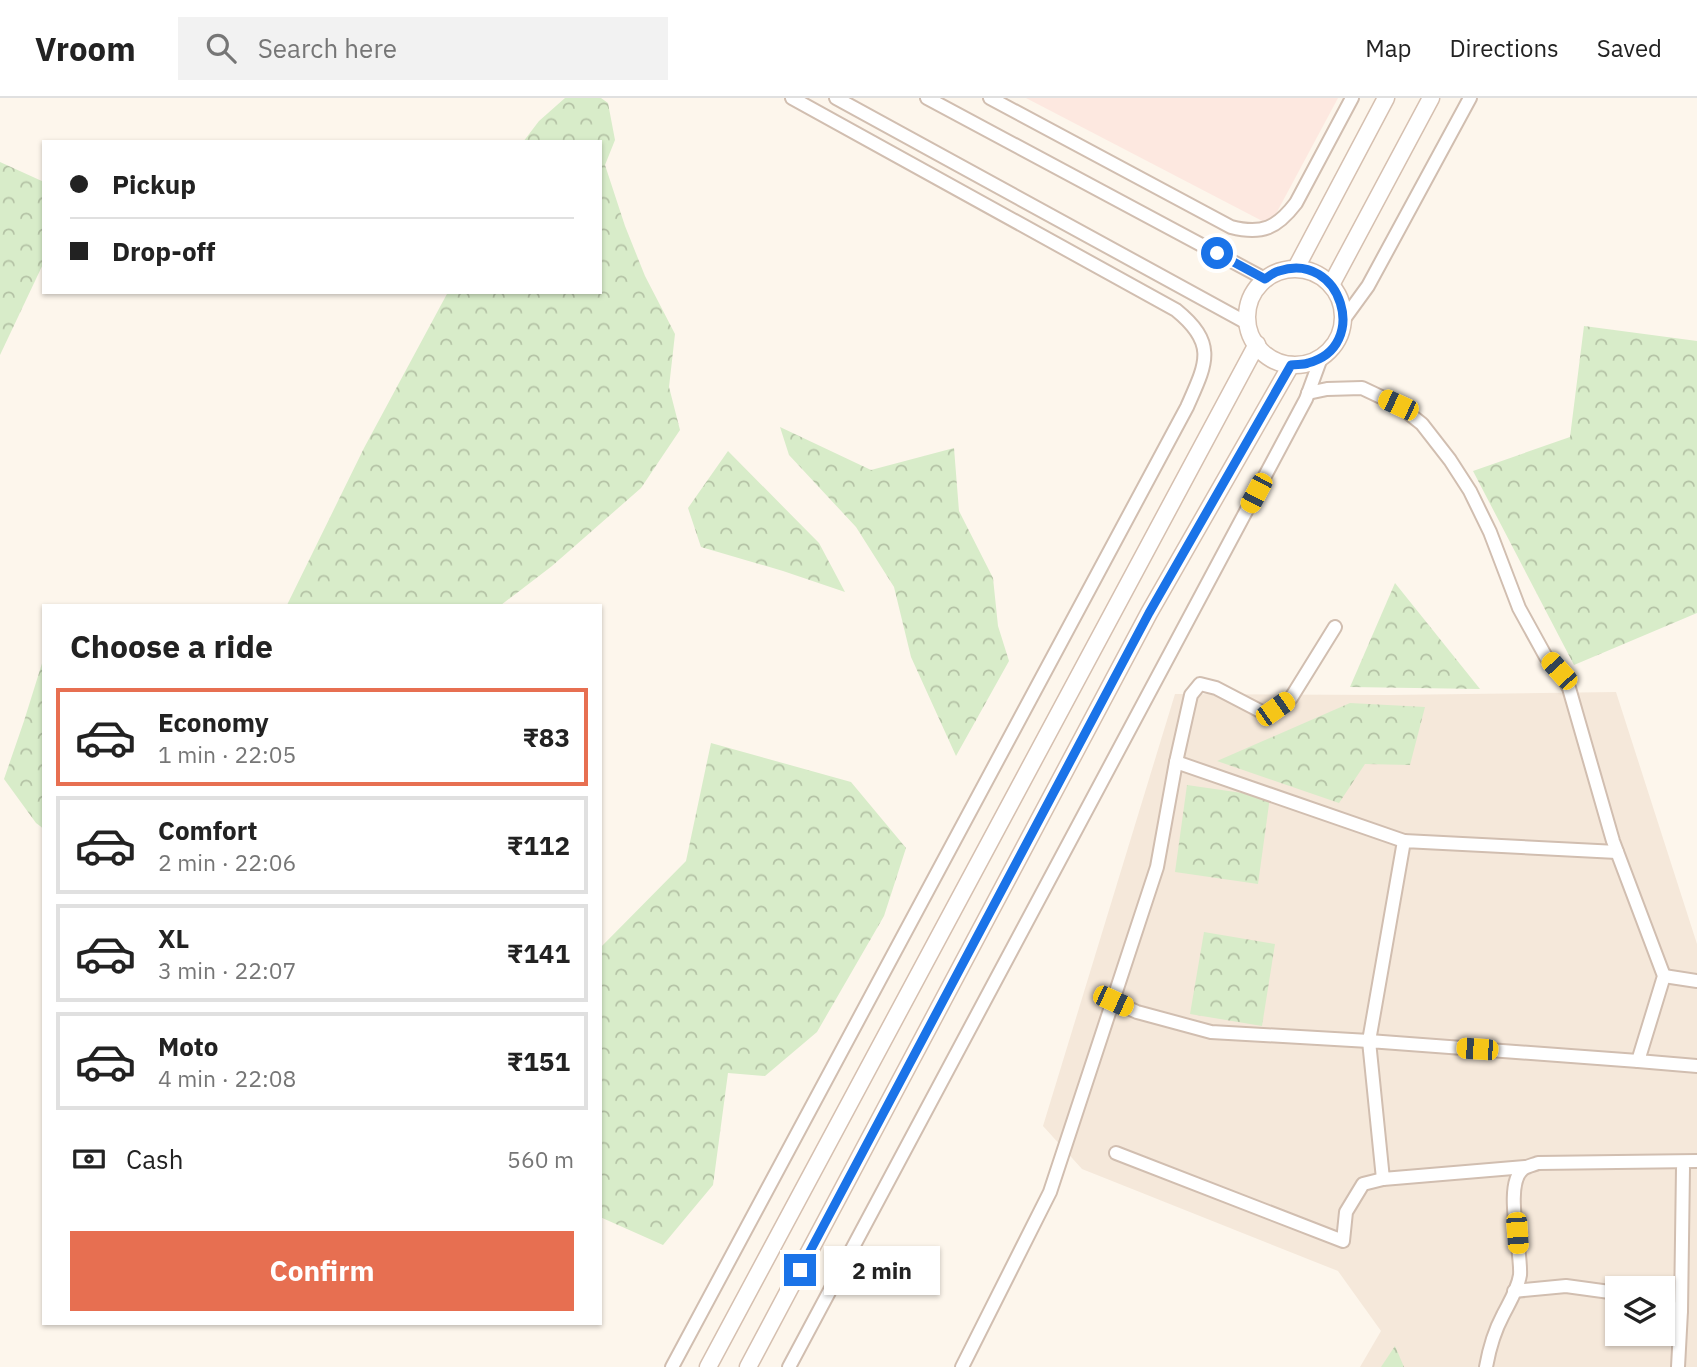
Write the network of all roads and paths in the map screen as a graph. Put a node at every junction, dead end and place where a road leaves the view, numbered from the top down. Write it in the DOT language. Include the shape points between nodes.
graph roads {
  1 [pos="792,98"];
  2 [pos="836,98"];
  3 [pos="927,98"];
  4 [pos="990,98"];
  5 [pos="1352,98"];
  6 [pos="1387,98"];
  7 [pos="1431,98"];
  8 [pos="1469,98"];
  9 [pos="1296,268"];
  10 [pos="1265,279"];
  11 [pos="1331,285"];
  12 [pos="1343,319"];
  13 [pos="1247,323"];
  14 [pos="1256,344"];
  15 [pos="1321,358"];
  16 [pos="1291,365"];
  17 [pos="1308,393"];
  18 [pos="1335,627"];
  19 [pos="1176,762"];
  20 [pos="1404,841"];
  21 [pos="1617,852"];
  22 [pos="1664,976"];
  23 [pos="1697,981"];
  24 [pos="1113,1001"];
  25 [pos="1369,1041"];
  26 [pos="1638,1060"];
  27 [pos="1697,1066"];
  28 [pos="1115,1153"];
  29 [pos="1697,1161"];
  30 [pos="1525,1167"];
  31 [pos="1683,1168"];
  32 [pos="1383,1179"];
  33 [pos="1514,1291"];
  34 [pos="1605,1291"];
  35 [pos="1675,1309"];
  36 [pos="1681,1311"];
  37 [pos="672,1367"];
  38 [pos="708,1367"];
  39 [pos="748,1367"];
  40 [pos="789,1367"];
  41 [pos="962,1367"];
  42 [pos="1486,1367"];
  43 [pos="1678,1367"];
  1 -- 37 [label="street" via="1176,310 1199,332 1203,367 1188,407"];
  2 -- 13 [label="street"];
  3 -- 10 [label="street"];
  4 -- 5 [label="street" via="1246,231 1266,229 1285,218"];
  6 -- 9 [label="street"];
  7 -- 11 [label="street"];
  8 -- 12 [label="street" via="1368,286"];
  9 -- 10 [label="street"];
  9 -- 11 [label="street" via="1311,271"];
  10 -- 13 [label="street" via="1254,291"];
  11 -- 12 [label="street" via="1342,304"];
  12 -- 15 [label="street" via="1333,348"];
  13 -- 14 [label="street"];
  14 -- 16 [label="street" via="1276,361"];
  14 -- 38 [label="street"];
  15 -- 16 [label="street"];
  15 -- 17 [label="street"];
  16 -- 39 [label="street" via="1149,613"];
  17 -- 21 [label="street" via="1362,388 1386,399 1422,425 1450,460 1490,532 1519,608 1569,688"];
  17 -- 40 [label="street"];
  18 -- 19 [label="street" via="1291,698 1275,709 1264,713 1200,684 1191,695"];
  19 -- 20 [label="street"];
  19 -- 24 [label="street" via="1157,867"];
  20 -- 21 [label="street"];
  20 -- 25 [label="street"];
  21 -- 22 [label="street"];
  22 -- 23 [label="street"];
  22 -- 26 [label="street"];
  24 -- 25 [label="street" via="1211,1031"];
  24 -- 41 [label="street" via="1050,1192"];
  25 -- 26 [label="street"];
  25 -- 32 [label="street"];
  26 -- 27 [label="street"];
  28 -- 32 [label="street" via="1343,1241 1346,1212 1363,1184"];
  29 -- 30 [label="street" via="1538,1163"];
  30 -- 32 [label="street"];
  30 -- 33 [label="street" via="1513,1190 1520,1276"];
  31 -- 36 [label="street"];
  33 -- 34 [label="street" via="1566,1286"];
  33 -- 42 [label="street"];
  35 -- 36 [label="street"];
  36 -- 43 [label="street"];
}
